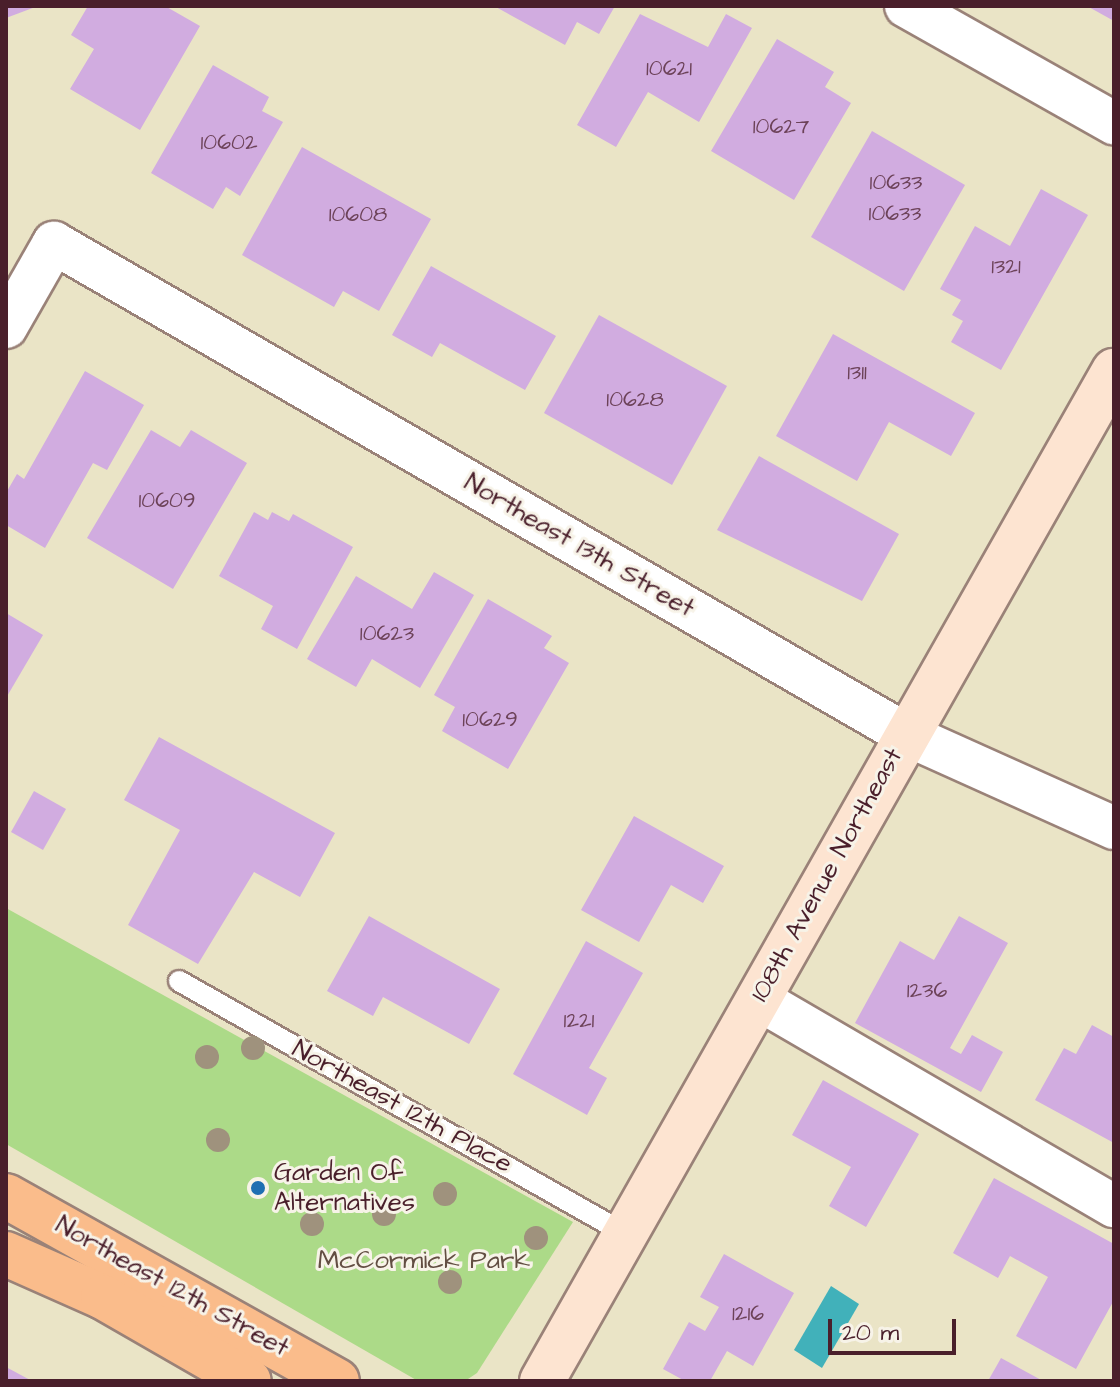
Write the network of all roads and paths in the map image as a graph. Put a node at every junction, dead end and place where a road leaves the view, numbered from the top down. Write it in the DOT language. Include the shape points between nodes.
graph roads {
  1 [pos="906,6"];
  2 [pos="1114,123"];
  3 [pos="6,327"];
  4 [pos="1110,389"];
  5 [pos="905,734"];
  6 [pos="1114,828"];
  7 [pos="179,981"];
  8 [pos="758,999"];
  9 [pos="6,1196"];
  10 [pos="1114,1206"];
  11 [pos="624,1233"];
  12 [pos="6,1254"];
  13 [pos="249,1381"];
  14 [pos="337,1381"];
  15 [pos="542,1381"];
  1 -- 2 [label="street"];
  3 -- 5 [label="street, Northeast 13th Street" via="54,243"];
  4 -- 5 [label="main road, 108th Avenue Northeast"];
  5 -- 6 [label="street, Northeast 13th Street"];
  5 -- 8 [label="main road, 108th Avenue Northeast"];
  7 -- 11 [label="lane, Northeast 12th Place"];
  8 -- 10 [label="street"];
  8 -- 11 [label="main road, 108th Avenue Northeast"];
  9 -- 14 [label="main road, Northeast 12th Street"];
  11 -- 15 [label="main road, 108th Avenue Northeast"];
  12 -- 13 [label="main road, Northeast 12th Street" via="103,1297"];
}
